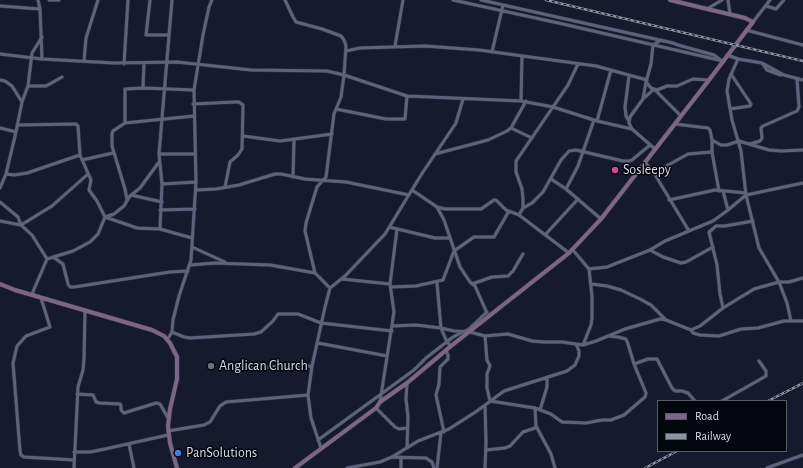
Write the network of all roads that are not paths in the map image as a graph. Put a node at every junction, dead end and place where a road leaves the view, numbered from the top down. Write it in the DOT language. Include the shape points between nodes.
graph roads {
  1 [pos="38,0"];
  2 [pos="49,0"];
  3 [pos="59,0"];
  4 [pos="98,0"];
  5 [pos="128,0"];
  6 [pos="150,0"];
  7 [pos="172,0"];
  8 [pos="212,0"];
  9 [pos="285,0"];
  10 [pos="403,0"];
  11 [pos="453,0"];
  12 [pos="481,0"];
  13 [pos="670,0"];
  14 [pos="722,0"];
  15 [pos="728,0"];
  16 [pos="770,0"];
  17 [pos="784,0"];
  18 [pos="503,5"];
  19 [pos="0,6"];
  20 [pos="766,6"];
  21 [pos="40,9"];
  22 [pos="707,9"];
  23 [pos="502,11"];
  24 [pos="730,14"];
  25 [pos="752,22"];
  26 [pos="746,30"];
  27 [pos="169,35"];
  28 [pos="42,37"];
  29 [pos="662,40"];
  30 [pos="653,45"];
  31 [pos="803,45"];
  32 [pos="395,46"];
  33 [pos="346,51"];
  34 [pos="492,52"];
  35 [pos="0,54"];
  36 [pos="727,55"];
  37 [pos="31,57"];
  38 [pos="522,57"];
  39 [pos="42,59"];
  40 [pos="738,59"];
  41 [pos="722,61"];
  42 [pos="84,62"];
  43 [pos="167,62"];
  44 [pos="144,63"];
  45 [pos="124,64"];
  46 [pos="578,64"];
  47 [pos="198,65"];
  48 [pos="611,70"];
  49 [pos="732,74"];
  50 [pos="344,75"];
  51 [pos="629,76"];
  52 [pos="62,78"];
  53 [pos="797,79"];
  54 [pos="0,80"];
  55 [pos="709,80"];
  56 [pos="803,80"];
  57 [pos="647,81"];
  58 [pos="28,86"];
  59 [pos="143,88"];
  60 [pos="164,89"];
  61 [pos="654,89"];
  62 [pos="194,90"];
  63 [pos="407,96"];
  64 [pos="463,99"];
  65 [pos="643,99"];
  66 [pos="798,99"];
  67 [pos="521,101"];
  68 [pos="526,101"];
  69 [pos="22,102"];
  70 [pos="803,103"];
  71 [pos="193,104"];
  72 [pos="553,107"];
  73 [pos="336,109"];
  74 [pos="730,109"];
  75 [pos="194,116"];
  76 [pos="681,116"];
  77 [pos="162,118"];
  78 [pos="596,120"];
  79 [pos="125,123"];
  80 [pos="630,123"];
  81 [pos="675,124"];
  82 [pos="17,125"];
  83 [pos="0,128"];
  84 [pos="511,128"];
  85 [pos="632,129"];
  86 [pos="16,132"];
  87 [pos="332,134"];
  88 [pos="243,136"];
  89 [pos="532,138"];
  90 [pos="294,140"];
  91 [pos="712,140"];
  92 [pos="738,141"];
  93 [pos="750,144"];
  94 [pos="650,145"];
  95 [pos="655,149"];
  96 [pos="803,150"];
  97 [pos="584,152"];
  98 [pos="712,152"];
  99 [pos="113,153"];
  100 [pos="159,154"];
  101 [pos="195,154"];
  102 [pos="435,154"];
  103 [pos="80,155"];
  104 [pos="82,160"];
  105 [pos="159,162"];
  106 [pos="645,162"];
  107 [pos="654,173"];
  108 [pos="6,174"];
  109 [pos="88,174"];
  110 [pos="293,177"];
  111 [pos="551,179"];
  112 [pos="323,180"];
  113 [pos="196,182"];
  114 [pos="803,183"];
  115 [pos="162,184"];
  116 [pos="225,187"];
  117 [pos="0,188"];
  118 [pos="566,189"];
  119 [pos="196,190"];
  120 [pos="412,190"];
  121 [pos="721,191"];
  122 [pos="746,194"];
  123 [pos="132,195"];
  124 [pos="409,196"];
  125 [pos="578,199"];
  126 [pos="127,200"];
  127 [pos="669,200"];
  128 [pos="0,202"];
  129 [pos="162,202"];
  130 [pos="437,207"];
  131 [pos="523,208"];
  132 [pos="195,209"];
  133 [pos="160,210"];
  134 [pos="728,210"];
  135 [pos="509,211"];
  136 [pos="519,215"];
  137 [pos="104,217"];
  138 [pos="601,219"];
  139 [pos="0,221"];
  140 [pos="713,221"];
  141 [pos="753,221"];
  142 [pos="21,225"];
  143 [pos="703,225"];
  144 [pos="716,226"];
  145 [pos="389,227"];
  146 [pos="160,229"];
  147 [pos="397,229"];
  148 [pos="688,231"];
  149 [pos="709,232"];
  150 [pos="545,235"];
  151 [pos="192,238"];
  152 [pos="449,238"];
  153 [pos="192,247"];
  154 [pos="713,247"];
  155 [pos="572,249"];
  156 [pos="650,250"];
  157 [pos="454,252"];
  158 [pos="569,253"];
  159 [pos="523,254"];
  160 [pos="53,257"];
  161 [pos="47,259"];
  162 [pos="226,263"];
  163 [pos="190,265"];
  164 [pos="589,269"];
  165 [pos="188,270"];
  166 [pos="315,273"];
  167 [pos="803,278"];
  168 [pos="342,279"];
  169 [pos="779,282"];
  170 [pos="437,283"];
  171 [pos="0,284"];
  172 [pos="472,284"];
  173 [pos="591,284"];
  174 [pos="391,285"];
  175 [pos="330,288"];
  176 [pos="32,294"];
  177 [pos="41,298"];
  178 [pos="723,308"];
  179 [pos="85,311"];
  180 [pos="488,314"];
  181 [pos="666,320"];
  182 [pos="791,321"];
  183 [pos="803,321"];
  184 [pos="321,323"];
  185 [pos="393,326"];
  186 [pos="441,328"];
  187 [pos="691,330"];
  188 [pos="392,331"];
  189 [pos="172,332"];
  190 [pos="463,332"];
  191 [pos="470,332"];
  192 [pos="485,336"];
  193 [pos="609,336"];
  194 [pos="167,340"];
  195 [pos="447,342"];
  196 [pos="318,343"];
  197 [pos="576,344"];
  198 [pos="583,344"];
  199 [pos="451,346"];
  200 [pos="446,351"];
  201 [pos="387,356"];
  202 [pos="759,361"];
  203 [pos="634,364"];
  204 [pos="312,366"];
  205 [pos="233,368"];
  206 [pos="547,377"];
  207 [pos="407,383"];
  208 [pos="77,394"];
  209 [pos="381,394"];
  210 [pos="308,395"];
  211 [pos="694,400"];
  212 [pos="724,400"];
  213 [pos="490,401"];
  214 [pos="380,402"];
  215 [pos="485,405"];
  216 [pos="376,408"];
  217 [pos="535,408"];
  218 [pos="540,410"];
  219 [pos="168,418"];
  220 [pos="536,426"];
  221 [pos="407,428"];
  222 [pos="443,432"];
  223 [pos="168,433"];
  224 [pos="318,440"];
  225 [pos="129,444"];
  226 [pos="321,448"];
  227 [pos="407,448"];
  228 [pos="486,450"];
  229 [pos="74,452"];
  230 [pos="803,455"];
  231 [pos="392,457"];
  232 [pos="402,457"];
  233 [pos="74,460"];
  234 [pos="74,468"];
  235 [pos="134,468"];
  236 [pos="177,468"];
  237 [pos="295,468"];
  238 [pos="346,468"];
  239 [pos="401,468"];
  240 [pos="436,468"];
  241 [pos="485,468"];
  242 [pos="556,468"];
  243 [pos="767,468"];
  1 -- 21 [label="street"];
  2 -- 3 [label="street"];
  4 -- 42 [label="street" via="86,38"];
  5 -- 45 [label="street"];
  6 -- 27 [label="street" via="146,35"];
  7 -- 27 [label="street"];
  8 -- 47 [label="street"];
  9 -- 33 [label="street" via="296,22 341,36"];
  10 -- 32 [label="street"];
  11 -- 23 [label="street"];
  12 -- 18 [label="street"];
  13 -- 22 [label="street"];
  14 -- 22 [label="street"];
  15 -- 24 [label="street"];
  16 -- 20 [label="street"];
  17 -- 20 [label="street" via="776,9"];
  18 -- 23 [label="street"];
  18 -- 29 [label="street"];
  19 -- 21 [label="street"];
  20 -- 25 [label="street"];
  21 -- 28 [label="street"];
  22 -- 24 [label="street"];
  23 -- 30 [label="street"];
  23 -- 34 [label="street"];
  24 -- 25 [label="street"];
  25 -- 26 [label="street"];
  26 -- 31 [label="street"];
  26 -- 36 [label="street"];
  27 -- 43 [label="street"];
  28 -- 37 [label="street"];
  28 -- 39 [label="street"];
  29 -- 30 [label="street"];
  29 -- 41 [label="street" via="714,55"];
  30 -- 41 [label="street"];
  30 -- 57 [label="street"];
  32 -- 33 [label="street"];
  32 -- 34 [label="street"];
  33 -- 50 [label="street"];
  34 -- 38 [label="street"];
  35 -- 37 [label="street"];
  36 -- 40 [label="street"];
  36 -- 41 [label="street"];
  37 -- 39 [label="street"];
  37 -- 58 [label="street"];
  38 -- 46 [label="street"];
  38 -- 67 [label="street"];
  39 -- 42 [label="street"];
  40 -- 49 [label="street"];
  40 -- 53 [label="street" via="762,63 784,76"];
  41 -- 55 [label="street"];
  42 -- 45 [label="street"];
  43 -- 44 [label="street"];
  43 -- 47 [label="street"];
  43 -- 60 [label="street"];
  44 -- 45 [label="street"];
  44 -- 59 [label="street"];
  46 -- 48 [label="street"];
  46 -- 72 [label="street" via="568,86"];
  47 -- 50 [label="street" via="250,70 323,70"];
  47 -- 62 [label="street"];
  48 -- 51 [label="street"];
  48 -- 78 [label="street"];
  49 -- 74 [label="street" via="727,91"];
  49 -- 74 [label="street" via="751,104"];
  50 -- 63 [label="street"];
  50 -- 73 [label="street"];
  51 -- 57 [label="street"];
  51 -- 80 [label="street" via="625,107"];
  52 -- 58 [label="street" via="46,86"];
  53 -- 56 [label="street"];
  53 -- 66 [label="street"];
  54 -- 69 [label="street" via="12,86"];
  55 -- 61 [label="street" via="693,79 676,86"];
  55 -- 76 [label="street"];
  57 -- 61 [label="street"];
  57 -- 65 [label="street"];
  58 -- 69 [label="street"];
  59 -- 60 [label="street"];
  59 -- 79 [label="street" via="125,89"];
  60 -- 62 [label="street"];
  60 -- 77 [label="street"];
  61 -- 65 [label="street"];
  61 -- 76 [label="street"];
  62 -- 71 [label="street"];
  63 -- 64 [label="street"];
  63 -- 73 [label="street" via="405,119 386,119"];
  64 -- 67 [label="street"];
  64 -- 102 [label="street" via="456,123"];
  65 -- 80 [label="street" via="630,117"];
  66 -- 70 [label="street"];
  66 -- 93 [label="street" via="797,111 763,126 760,141"];
  67 -- 68 [label="street"];
  68 -- 72 [label="street"];
  68 -- 84 [label="street"];
  69 -- 82 [label="street"];
  71 -- 75 [label="street"];
  71 -- 88 [label="street" via="242,104"];
  72 -- 78 [label="street"];
  72 -- 89 [label="street"];
  73 -- 87 [label="street"];
  74 -- 92 [label="street"];
  75 -- 77 [label="street"];
  75 -- 101 [label="street"];
  76 -- 81 [label="street"];
  77 -- 79 [label="street"];
  77 -- 100 [label="street"];
  78 -- 85 [label="street"];
  78 -- 97 [label="street"];
  79 -- 99 [label="street" via="112,134"];
  80 -- 85 [label="street"];
  81 -- 91 [label="street" via="708,128"];
  81 -- 95 [label="street"];
  82 -- 86 [label="street"];
  82 -- 103 [label="street" via="76,124"];
  83 -- 86 [label="street"];
  84 -- 89 [label="street"];
  84 -- 102 [label="street" via="488,140"];
  85 -- 94 [label="street"];
  86 -- 108 [label="street"];
  87 -- 90 [label="street"];
  87 -- 112 [label="street" via="326,177"];
  88 -- 90 [label="street" via="280,141"];
  88 -- 116 [label="street" via="242,149 230,162"];
  89 -- 131 [label="street" via="515,163 522,189"];
  90 -- 110 [label="street"];
  91 -- 92 [label="street" via="723,145"];
  91 -- 98 [label="street"];
  92 -- 93 [label="street"];
  92 -- 122 [label="street"];
  93 -- 96 [label="street" via="773,151"];
  94 -- 95 [label="street"];
  94 -- 97 [label="street" via="629,161"];
  95 -- 106 [label="street"];
  97 -- 111 [label="street" via="576,150 566,153"];
  97 -- 118 [label="street"];
  98 -- 107 [label="street" via="688,154"];
  98 -- 121 [label="street"];
  99 -- 104 [label="street"];
  99 -- 126 [label="street"];
  100 -- 101 [label="street"];
  100 -- 105 [label="street"];
  101 -- 113 [label="street"];
  102 -- 120 [label="street"];
  103 -- 104 [label="street"];
  103 -- 108 [label="street" via="27,173"];
  104 -- 109 [label="street"];
  105 -- 115 [label="street"];
  105 -- 123 [label="street"];
  106 -- 107 [label="street"];
  106 -- 138 [label="street"];
  107 -- 127 [label="street"];
  108 -- 117 [label="street"];
  109 -- 137 [label="street" via="89,190"];
  109 -- 142 [label="street" via="48,209"];
  110 -- 112 [label="street"];
  110 -- 116 [label="street" via="275,174 253,182"];
  111 -- 118 [label="street"];
  111 -- 131 [label="street" via="543,192"];
  112 -- 124 [label="street" via="346,182"];
  112 -- 166 [label="street" via="317,187 305,231"];
  113 -- 115 [label="street"];
  113 -- 119 [label="street"];
  114 -- 122 [label="street"];
  115 -- 129 [label="street"];
  116 -- 119 [label="street"];
  118 -- 125 [label="street"];
  119 -- 132 [label="street"];
  120 -- 124 [label="street"];
  120 -- 130 [label="street"];
  121 -- 122 [label="street"];
  121 -- 127 [label="street" via="709,191"];
  121 -- 134 [label="street"];
  122 -- 134 [label="street"];
  122 -- 141 [label="street"];
  123 -- 126 [label="street"];
  123 -- 129 [label="street"];
  124 -- 145 [label="street"];
  125 -- 138 [label="street"];
  125 -- 150 [label="street"];
  126 -- 137 [label="street" via="114,214"];
  127 -- 148 [label="street"];
  128 -- 142 [label="street" via="18,217"];
  129 -- 133 [label="street"];
  130 -- 135 [label="street" via="481,209 495,200"];
  130 -- 152 [label="street"];
  131 -- 136 [label="street"];
  132 -- 133 [label="street"];
  132 -- 151 [label="street"];
  133 -- 146 [label="street"];
  134 -- 140 [label="street"];
  135 -- 136 [label="street"];
  135 -- 157 [label="street" via="494,237 474,237"];
  136 -- 150 [label="street"];
  137 -- 146 [label="street" via="137,228"];
  137 -- 160 [label="street" via="93,240"];
  138 -- 155 [label="street"];
  139 -- 142 [label="street"];
  140 -- 143 [label="street"];
  140 -- 144 [label="street"];
  141 -- 144 [label="street"];
  141 -- 169 [label="street" via="759,248"];
  142 -- 161 [label="street" via="32,235"];
  143 -- 148 [label="street"];
  143 -- 149 [label="street"];
  144 -- 149 [label="street"];
  145 -- 147 [label="street"];
  145 -- 168 [label="street"];
  146 -- 151 [label="street"];
  147 -- 152 [label="street" via="435,238"];
  147 -- 174 [label="street"];
  148 -- 156 [label="street"];
  149 -- 154 [label="street"];
  150 -- 158 [label="street"];
  151 -- 153 [label="street"];
  152 -- 157 [label="street"];
  153 -- 162 [label="street"];
  153 -- 163 [label="street"];
  154 -- 156 [label="street" via="681,263 663,258"];
  154 -- 178 [label="street"];
  155 -- 158 [label="street"];
  155 -- 164 [label="street"];
  156 -- 164 [label="street" via="607,267"];
  157 -- 170 [label="street" via="446,277"];
  157 -- 172 [label="street" via="460,267"];
  158 -- 180 [label="street"];
  159 -- 172 [label="street" via="508,276"];
  160 -- 161 [label="street"];
  160 -- 165 [label="street" via="63,264 70,287"];
  161 -- 176 [label="street"];
  162 -- 163 [label="street"];
  162 -- 166 [label="street" via="270,265"];
  163 -- 165 [label="street"];
  164 -- 173 [label="street"];
  165 -- 189 [label="street" via="179,296"];
  166 -- 175 [label="street"];
  167 -- 169 [label="street"];
  168 -- 174 [label="street"];
  168 -- 175 [label="street"];
  169 -- 178 [label="street" via="754,289"];
  169 -- 182 [label="street"];
  170 -- 174 [label="street" via="416,286"];
  170 -- 186 [label="street"];
  171 -- 176 [label="street"];
  172 -- 180 [label="street"];
  173 -- 181 [label="street" via="621,290 640,299 651,305"];
  173 -- 198 [label="street" via="591,325"];
  174 -- 185 [label="street"];
  175 -- 184 [label="street"];
  176 -- 177 [label="street"];
  177 -- 179 [label="street"];
  177 -- 233 [label="street" via="50,327 26,336 17,346 13,363 20,451 24,457"];
  178 -- 187 [label="street"];
  179 -- 194 [label="street" via="152,330"];
  179 -- 208 [label="street" via="83,370"];
  180 -- 190 [label="street"];
  180 -- 191 [label="street"];
  181 -- 187 [label="street"];
  181 -- 193 [label="street" via="652,320"];
  182 -- 183 [label="street"];
  182 -- 187 [label="street" via="741,329 720,336 693,334"];
  184 -- 188 [label="street"];
  184 -- 189 [label="street" via="298,314 278,314 261,332 254,334 190,338"];
  184 -- 196 [label="street"];
  185 -- 186 [label="street"];
  185 -- 188 [label="street"];
  186 -- 190 [label="street"];
  186 -- 195 [label="street"];
  188 -- 201 [label="street"];
  189 -- 194 [label="street"];
  190 -- 191 [label="street"];
  190 -- 195 [label="street"];
  191 -- 192 [label="street"];
  191 -- 199 [label="street"];
  192 -- 197 [label="street" via="508,334 532,341"];
  192 -- 213 [label="street" via="490,366 487,374"];
  193 -- 198 [label="street"];
  193 -- 203 [label="street" via="626,340"];
  194 -- 219 [label="street" via="177,357 178,368"];
  195 -- 199 [label="street"];
  195 -- 209 [label="street"];
  196 -- 201 [label="street"];
  196 -- 204 [label="street"];
  197 -- 198 [label="street"];
  197 -- 206 [label="street" via="579,356 574,365 567,371"];
  199 -- 200 [label="street"];
  200 -- 207 [label="street"];
  200 -- 222 [label="street" via="448,358 440,366 436,395"];
  201 -- 209 [label="street"];
  202 -- 212 [label="street" via="766,371 766,376"];
  203 -- 211 [label="street" via="657,359 672,388 688,393"];
  203 -- 218 [label="street" via="646,394 624,415 611,420 586,423 562,422"];
  204 -- 205 [label="street"];
  204 -- 210 [label="street"];
  206 -- 213 [label="street" via="504,391"];
  206 -- 218 [label="street" via="547,387"];
  207 -- 214 [label="street"];
  207 -- 221 [label="street"];
  208 -- 219 [label="street" via="93,395 96,402 100,403 120,404 124,413 160,404"];
  208 -- 229 [label="street"];
  209 -- 214 [label="street"];
  209 -- 224 [label="street"];
  210 -- 223 [label="street" via="226,402 220,406 210,422"];
  210 -- 224 [label="street" via="311,418"];
  213 -- 215 [label="street"];
  213 -- 217 [label="street"];
  214 -- 216 [label="street"];
  215 -- 222 [label="street"];
  215 -- 228 [label="street"];
  216 -- 221 [label="street" via="395,427"];
  216 -- 226 [label="street"];
  217 -- 218 [label="street"];
  217 -- 220 [label="street"];
  219 -- 223 [label="street"];
  220 -- 228 [label="street" via="523,432 510,446"];
  220 -- 242 [label="street"];
  221 -- 227 [label="street"];
  222 -- 227 [label="street"];
  222 -- 240 [label="street"];
  223 -- 225 [label="street"];
  223 -- 236 [label="street"];
  224 -- 226 [label="street"];
  225 -- 229 [label="street" via="90,452"];
  225 -- 235 [label="street"];
  226 -- 237 [label="street"];
  227 -- 231 [label="street"];
  228 -- 241 [label="street"];
  229 -- 233 [label="street"];
  230 -- 243 [label="street"];
  231 -- 232 [label="street"];
  231 -- 238 [label="street" via="380,462"];
  232 -- 239 [label="street"];
  232 -- 240 [label="street" via="426,458"];
  233 -- 234 [label="street"];
}
